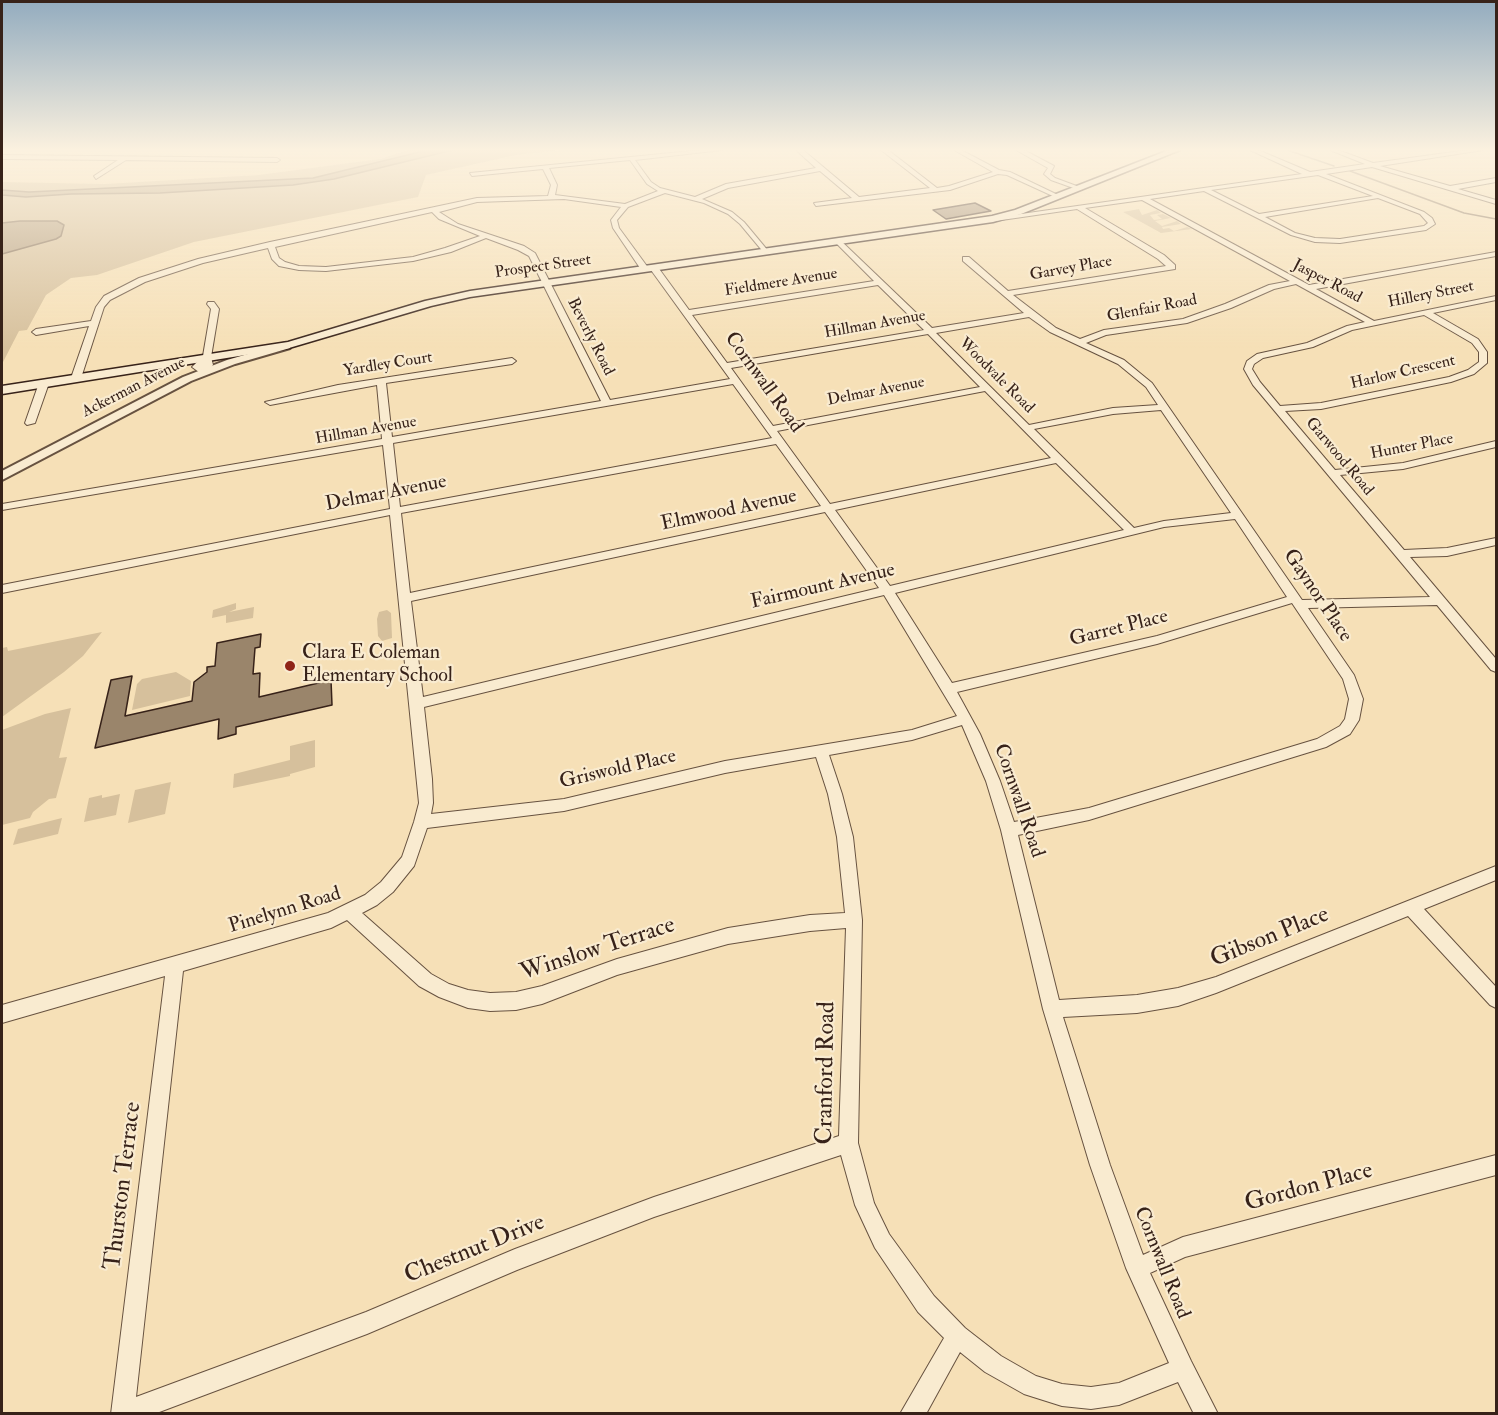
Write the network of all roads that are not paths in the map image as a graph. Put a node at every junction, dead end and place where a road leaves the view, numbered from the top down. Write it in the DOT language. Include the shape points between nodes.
graph roads {
  1 [pos="403,216"];
  2 [pos="439,216"];
  3 [pos="616,216"];
  4 [pos="733,216"];
  5 [pos="1001,216"];
  6 [pos="1014,216"];
  7 [pos="1093,216"];
  8 [pos="1176,216"];
  9 [pos="1258,216"];
  10 [pos="1426,216"];
  11 [pos="993,219"];
  12 [pos="483,237"];
  13 [pos="839,241"];
  14 [pos="270,244"];
  15 [pos="765,252"];
  16 [pos="1497,254"];
  17 [pos="966,259"];
  18 [pos="650,268"];
  19 [pos="880,282"];
  20 [pos="1297,282"];
  21 [pos="546,283"];
  22 [pos="1308,288"];
  23 [pos="1007,294"];
  24 [pos="1496,299"];
  25 [pos="211,304"];
  26 [pos="1424,312"];
  27 [pos="687,313"];
  28 [pos="1030,314"];
  29 [pos="1371,322"];
  30 [pos="94,323"];
  31 [pos="929,331"];
  32 [pos="36,332"];
  33 [pos="1080,342"];
  34 [pos="289,345"];
  35 [pos="207,357"];
  36 [pos="512,361"];
  37 [pos="160,365"];
  38 [pos="725,366"];
  39 [pos="202,372"];
  40 [pos="76,378"];
  41 [pos="736,381"];
  42 [pos="381,382"];
  43 [pos="44,383"];
  44 [pos="987,388"];
  45 [pos="2,390"];
  46 [pos="270,402"];
  47 [pos="607,404"];
  48 [pos="1165,407"];
  49 [pos="1278,409"];
  50 [pos="30,423"];
  51 [pos="1027,428"];
  52 [pos="775,435"];
  53 [pos="388,442"];
  54 [pos="1497,444"];
  55 [pos="1059,459"];
  56 [pos="1332,473"];
  57 [pos="2,476"];
  58 [pos="2,507"];
  59 [pos="828,509"];
  60 [pos="394,511"];
  61 [pos="1239,515"];
  62 [pos="1132,532"];
  63 [pos="1497,541"];
  64 [pos="1402,554"];
  65 [pos="2,589"];
  66 [pos="888,592"];
  67 [pos="406,598"];
  68 [pos="1297,601"];
  69 [pos="1441,601"];
  70 [pos="1494,661"];
  71 [pos="950,689"];
  72 [pos="417,705"];
  73 [pos="965,719"];
  74 [pos="821,751"];
  75 [pos="422,822"];
  76 [pos="1009,830"];
  77 [pos="1497,873"];
  78 [pos="1411,907"];
  79 [pos="350,913"];
  80 [pos="854,920"];
  81 [pos="176,964"];
  82 [pos="1497,999"];
  83 [pos="1052,1009"];
  84 [pos="2,1014"];
  85 [pos="848,1143"];
  86 [pos="1497,1165"];
  87 [pos="1137,1268"];
  88 [pos="957,1336"];
  89 [pos="1183,1369"];
  90 [pos="124,1413"];
  91 [pos="911,1413"];
  92 [pos="1207,1413"];
  1 -- 14 [label="street"];
  2 -- 12 [label="street, Beverly Road"];
  3 -- 18 [label="street, Cornwall Road" via="614,224"];
  4 -- 15 [label="street"];
  5 -- 11 [label="main road"];
  6 -- 11 [label="street, Prospect Street"];
  7 -- 23 [label="street, Garvey Place" via="1172,267"];
  8 -- 20 [label="street, Jasper Road"];
  9 -- 10 [label="street" via="1293,234 1340,241 1426,228 1432,224"];
  11 -- 13 [label="main road, Prospect Street"];
  12 -- 14 [label="street" via="413,259 326,269 282,264"];
  12 -- 21 [label="street, Beverly Road" via="528,251 536,259"];
  13 -- 15 [label="main road, Prospect Street"];
  13 -- 19 [label="street, Woodvale Road"];
  14 -- 30 [label="street" via="201,261 130,285 103,303"];
  15 -- 18 [label="main road, Prospect Street"];
  16 -- 22 [label="street"];
  17 -- 23 [label="street, Gaynor Place"];
  18 -- 21 [label="main road, Prospect Street"];
  18 -- 27 [label="street, Cornwall Road"];
  19 -- 27 [label="street, Fieldmere Avenue"];
  19 -- 31 [label="street, Woodvale Road"];
  20 -- 22 [label="street, Jasper Road"];
  20 -- 33 [label="street, Glenfair Road" via="1272,286 1184,321 1104,333"];
  21 -- 34 [label="main road, Prospect Street" via="438,300"];
  21 -- 47 [label="street, Beverly Road"];
  22 -- 29 [label="street, Jasper Road"];
  23 -- 28 [label="street, Gaynor Place"];
  24 -- 26 [label="street, Hillery Street"];
  25 -- 35 [label="street" via="215,309"];
  26 -- 29 [label="street, Hillery Street"];
  26 -- 49 [label="street, Harlow Crescent" via="1475,341 1484,352 1483,363 1451,380 1322,406"];
  27 -- 38 [label="street, Cornwall Road"];
  28 -- 31 [label="street, Hillman Avenue"];
  28 -- 33 [label="street, Gaynor Place"];
  29 -- 49 [label="street, Garwood Road" via="1310,345 1260,356 1250,363 1250,375"];
  30 -- 32 [label="street"];
  30 -- 40 [label="street"];
  31 -- 38 [label="street, Hillman Avenue"];
  31 -- 44 [label="street, Woodvale Road"];
  33 -- 48 [label="street, Gaynor Place" via="1131,368 1149,384"];
  34 -- 35 [label="main road, Prospect Street"];
  34 -- 39 [label="street, Ackerman Avenue"];
  35 -- 37 [label="main road, Prospect Street"];
  35 -- 39 [label="street" via="209,365"];
  36 -- 42 [label="street, Yardley Court"];
  37 -- 39 [label="main road, Prospect Street"];
  37 -- 40 [label="main road, Prospect Street"];
  38 -- 41 [label="street, Cornwall Road"];
  39 -- 57 [label="street, Ackerman Avenue"];
  40 -- 43 [label="main road, Prospect Street"];
  41 -- 47 [label="street, Hillman Avenue"];
  41 -- 52 [label="street, Cornwall Road"];
  42 -- 46 [label="street, Yardley Court"];
  42 -- 53 [label="street, Pinelynn Road"];
  43 -- 45 [label="main road, Prospect Street"];
  43 -- 50 [label="street"];
  44 -- 51 [label="street, Woodvale Road"];
  44 -- 52 [label="street, Delmar Avenue"];
  47 -- 53 [label="street, Hillman Avenue"];
  48 -- 51 [label="street" via="1113,411"];
  48 -- 61 [label="street, Gaynor Place"];
  49 -- 56 [label="street, Garwood Road"];
  51 -- 55 [label="street, Woodvale Road"];
  52 -- 59 [label="street, Cornwall Road"];
  52 -- 60 [label="street, Delmar Avenue"];
  53 -- 58 [label="street, Hillman Avenue"];
  53 -- 60 [label="street, Pinelynn Road"];
  54 -- 56 [label="street, Hunter Place" via="1403,466"];
  55 -- 59 [label="street, Elmwood Avenue"];
  55 -- 62 [label="street, Woodvale Road"];
  56 -- 64 [label="street, Garwood Road"];
  59 -- 66 [label="street, Cornwall Road"];
  59 -- 67 [label="street, Elmwood Avenue"];
  60 -- 65 [label="street, Delmar Avenue"];
  60 -- 67 [label="street, Pinelynn Road"];
  61 -- 62 [label="street, Fairmount Avenue" via="1188,520"];
  61 -- 68 [label="street, Gaynor Place"];
  62 -- 66 [label="street, Fairmount Avenue"];
  63 -- 64 [label="street" via="1447,552"];
  64 -- 69 [label="street, Garwood Road"];
  66 -- 71 [label="street, Cornwall Road"];
  66 -- 72 [label="street, Fairmount Avenue"];
  67 -- 72 [label="street, Pinelynn Road"];
  68 -- 69 [label="street, Garret Place"];
  68 -- 71 [label="street, Garret Place" via="1167,638"];
  68 -- 76 [label="street, Gaynor Place" via="1354,688 1356,710 1345,730 1321,743 1089,814"];
  69 -- 70 [label="street, Garwood Road"];
  71 -- 73 [label="street, Cornwall Road"];
  72 -- 75 [label="street, Pinelynn Road" via="425,779"];
  73 -- 74 [label="street" via="912,735"];
  73 -- 76 [label="street, Cornwall Road" via="993,781"];
  74 -- 75 [label="street, Griswold Place" via="725,767 564,806"];
  74 -- 80 [label="street, Cranford Road" via="844,837"];
  75 -- 79 [label="street, Pinelynn Road" via="399,874"];
  76 -- 83 [label="street, Cornwall Road"];
  77 -- 78 [label="street, Gibson Place"];
  78 -- 82 [label="street"];
  78 -- 83 [label="street, Gibson Place" via="1188,994 1137,1004"];
  79 -- 80 [label="street, Winslow Terrace" via="425,980 468,999 490,1002 543,995 617,967 728,936"];
  79 -- 81 [label="street, Pinelynn Road"];
  80 -- 85 [label="street, Cranford Road"];
  81 -- 84 [label="street, Pinelynn Road"];
  81 -- 90 [label="street, Thurston Terrace"];
  83 -- 87 [label="street, Cornwall Road" via="1100,1165"];
  85 -- 88 [label="street, Cranford Road" via="866,1205 882,1241 926,1304"];
  85 -- 90 [label="street, Chestnut Drive" via="654,1207 367,1323"];
  86 -- 87 [label="street, Gordon Place" via="1183,1247"];
  87 -- 89 [label="street, Cornwall Road"];
  88 -- 89 [label="street, Cranford Road" via="993,1364 1032,1386 1062,1395 1091,1398 1119,1394"];
  88 -- 91 [label="street"];
  89 -- 92 [label="street, Cornwall Road"];
}
